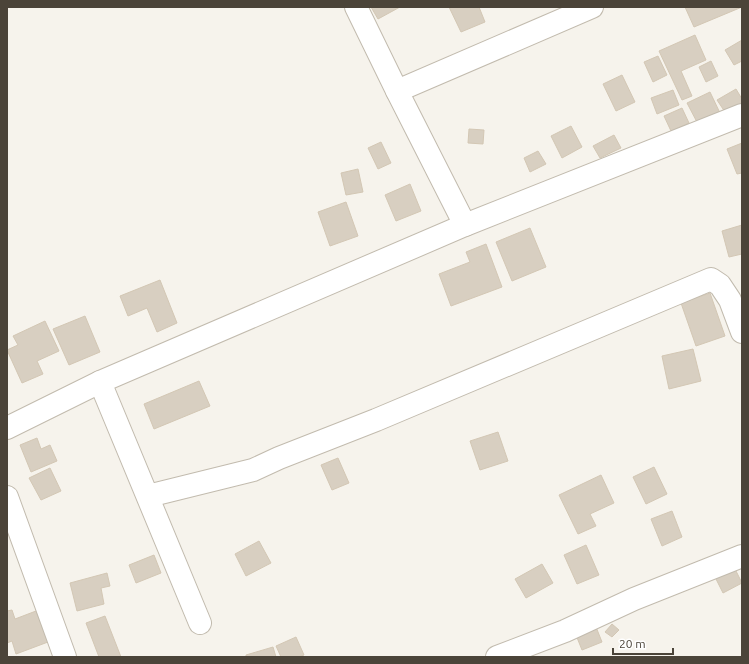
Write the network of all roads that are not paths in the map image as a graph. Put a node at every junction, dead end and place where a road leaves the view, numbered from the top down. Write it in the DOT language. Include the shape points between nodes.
graph roads {
  1 [pos="356,7"];
  2 [pos="592,7"];
  3 [pos="397,90"];
  4 [pos="742,115"];
  5 [pos="465,225"];
  6 [pos="742,332"];
  7 [pos="100,382"];
  8 [pos="7,428"];
  9 [pos="148,496"];
  10 [pos="7,497"];
  11 [pos="742,556"];
  12 [pos="200,623"];
  13 [pos="65,657"];
  14 [pos="497,657"];
  1 -- 3 [label="street"];
  2 -- 3 [label="street"];
  3 -- 5 [label="street"];
  4 -- 5 [label="street"];
  5 -- 7 [label="street"];
  6 -- 9 [label="street" via="730,300 720,285 711,279 253,470"];
  7 -- 8 [label="street"];
  7 -- 9 [label="street"];
  9 -- 12 [label="street"];
  10 -- 13 [label="street"];
  11 -- 14 [label="street"];
}
